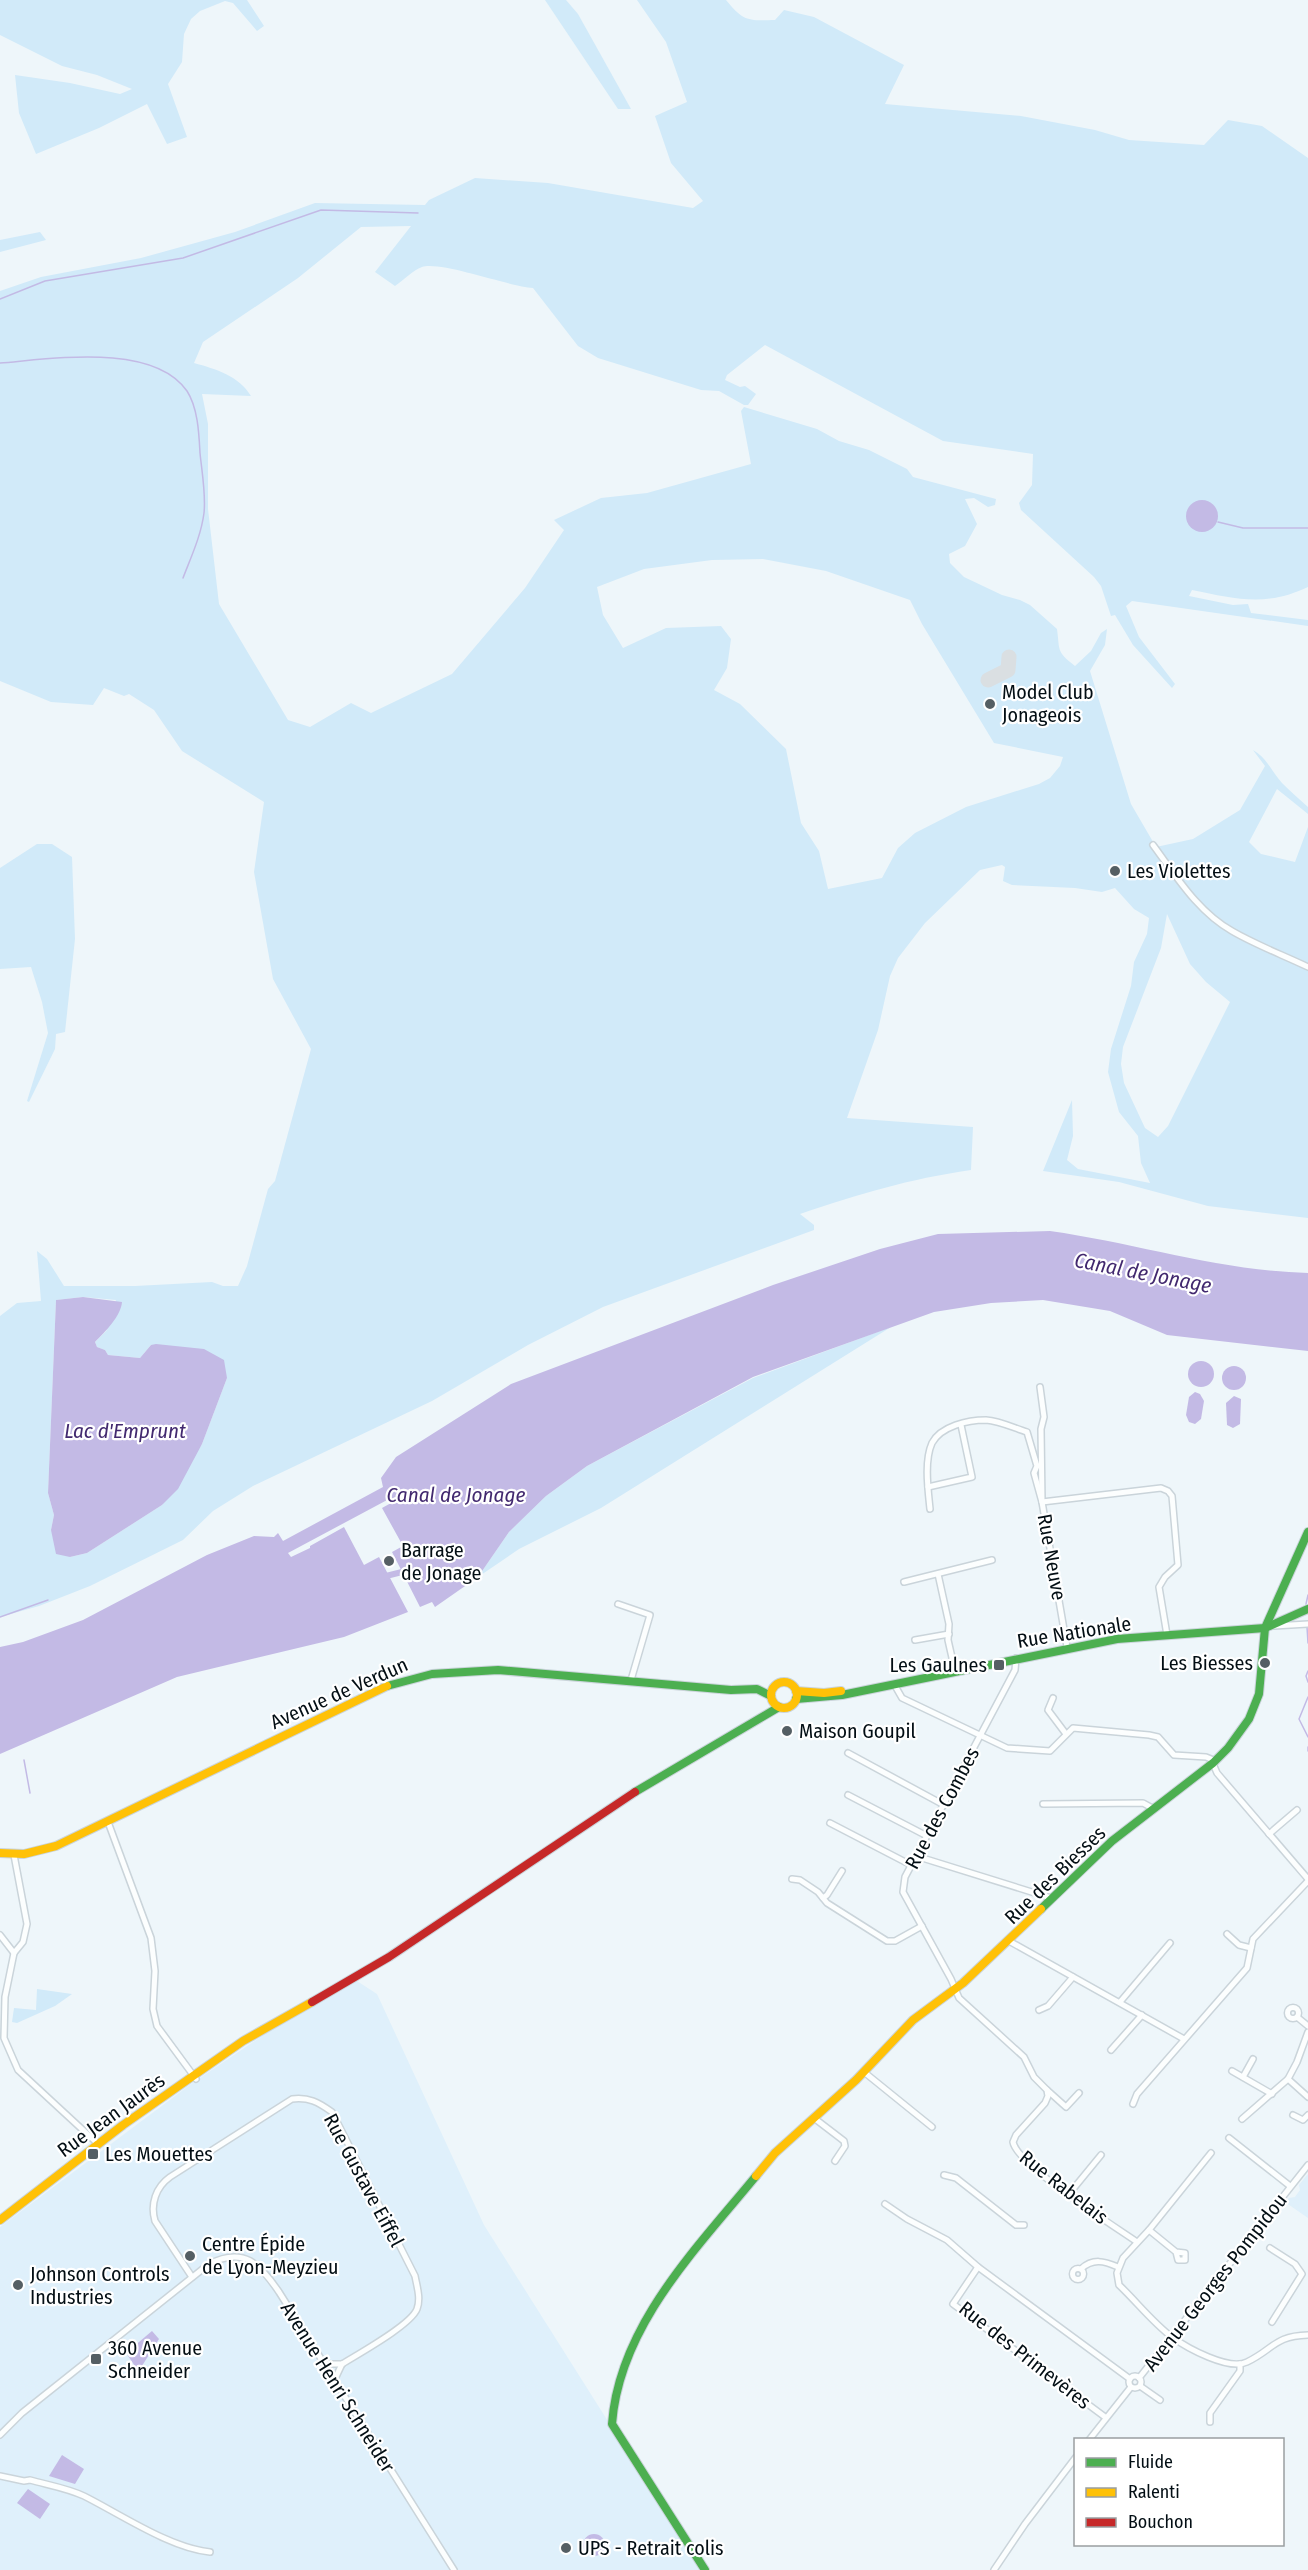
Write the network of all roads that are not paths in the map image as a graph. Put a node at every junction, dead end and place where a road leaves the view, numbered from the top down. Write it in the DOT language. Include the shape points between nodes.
graph roads {
  1 [pos="1153,846"];
  2 [pos="1308,968"];
  3 [pos="1040,1387"];
  4 [pos="961,1425"];
  5 [pos="928,1487"];
  6 [pos="1042,1502"];
  7 [pos="930,1509"];
  8 [pos="1308,1532"];
  9 [pos="992,1560"];
  10 [pos="938,1574"];
  11 [pos="904,1582"];
  12 [pos="618,1604"];
  13 [pos="1308,1609"];
  14 [pos="1308,1624"];
  15 [pos="1268,1627"];
  16 [pos="948,1634"];
  17 [pos="1167,1635"];
  18 [pos="915,1640"];
  19 [pos="1067,1647"];
  20 [pos="1016,1658"];
  21 [pos="955,1671"];
  22 [pos="631,1680"];
  23 [pos="894,1684"];
  24 [pos="775,1685"];
  25 [pos="714,1687"];
  26 [pos="796,1695"];
  27 [pos="1053,1698"];
  28 [pos="774,1702"];
  29 [pos="1066,1734"];
  30 [pos="980,1736"];
  31 [pos="848,1753"];
  32 [pos="1213,1763"];
  33 [pos="848,1795"];
  34 [pos="944,1804"];
  35 [pos="1043,1804"];
  36 [pos="1154,1809"];
  37 [pos="1297,1810"];
  38 [pos="108,1821"];
  39 [pos="830,1823"];
  40 [pos="1269,1834"];
  41 [pos="927,1836"];
  42 [pos="0,1853"];
  43 [pos="14,1855"];
  44 [pos="916,1856"];
  45 [pos="911,1865"];
  46 [pos="842,1871"];
  47 [pos="792,1879"];
  48 [pos="1308,1880"];
  49 [pos="823,1898"];
  50 [pos="1051,1898"];
  51 [pos="922,1926"];
  52 [pos="1227,1934"];
  53 [pos="0,1935"];
  54 [pos="1009,1941"];
  55 [pos="1170,1943"];
  56 [pos="1251,1948"];
  57 [pos="14,1953"];
  58 [pos="1073,1977"];
  59 [pos="954,1990"];
  60 [pos="5,1997"];
  61 [pos="1120,2002"];
  62 [pos="0,2003"];
  63 [pos="1039,2010"];
  64 [pos="1142,2015"];
  65 [pos="1297,2018"];
  66 [pos="1308,2026"];
  67 [pos="1308,2032"];
  68 [pos="2,2037"];
  69 [pos="1184,2039"];
  70 [pos="1111,2050"];
  71 [pos="1253,2059"];
  72 [pos="1232,2071"];
  73 [pos="864,2072"];
  74 [pos="194,2077"];
  75 [pos="1243,2077"];
  76 [pos="1288,2079"];
  77 [pos="1047,2090"];
  78 [pos="1079,2093"];
  79 [pos="1272,2094"];
  80 [pos="1308,2097"];
  81 [pos="1133,2104"];
  82 [pos="1293,2115"];
  83 [pos="1308,2115"];
  84 [pos="814,2118"];
  85 [pos="1242,2119"];
  86 [pos="932,2127"];
  87 [pos="1229,2138"];
  88 [pos="98,2144"];
  89 [pos="1210,2153"];
  90 [pos="1101,2155"];
  91 [pos="835,2161"];
  92 [pos="1308,2164"];
  93 [pos="944,2175"];
  94 [pos="1290,2186"];
  95 [pos="1069,2194"];
  96 [pos="885,2204"];
  97 [pos="0,2220"];
  98 [pos="1024,2225"];
  99 [pos="1149,2230"];
  100 [pos="1137,2242"];
  101 [pos="1270,2248"];
  102 [pos="1176,2252"];
  103 [pos="978,2267"];
  104 [pos="1118,2267"];
  105 [pos="1081,2269"];
  106 [pos="192,2277"];
  107 [pos="1272,2322"];
  108 [pos="1308,2335"];
  109 [pos="1171,2336"];
  110 [pos="324,2364"];
  111 [pos="342,2364"];
  112 [pos="1240,2364"];
  113 [pos="1140,2378"];
  114 [pos="1130,2379"];
  115 [pos="334,2381"];
  116 [pos="1140,2386"];
  117 [pos="1131,2387"];
  118 [pos="1160,2400"];
  119 [pos="1105,2417"];
  120 [pos="1210,2422"];
  121 [pos="0,2434"];
  122 [pos="1091,2437"];
  123 [pos="1074,2460"];
  124 [pos="0,2476"];
  125 [pos="210,2552"];
  126 [pos="454,2570"];
  127 [pos="705,2570"];
  128 [pos="994,2570"];
  1 -- 2 [label="street" via="1185,890 1220,923"];
  3 -- 6 [label="street, Rue Neuve" via="1044,1417"];
  4 -- 5 [label="street" via="943,1431 932,1444"];
  4 -- 5 [label="street" via="972,1477"];
  4 -- 6 [label="street, Rue Neuve" via="986,1420 1027,1432"];
  5 -- 7 [label="street"];
  6 -- 17 [label="street" via="1161,1488 1168,1491 1172,1496 1178,1565 1159,1587"];
  6 -- 19 [label="street, Rue Neuve"];
  8 -- 15 [label="main road, Rue des Biesses"];
  9 -- 10 [label="street"];
  10 -- 11 [label="street"];
  10 -- 16 [label="street"];
  12 -- 22 [label="street" via="650,1615"];
  13 -- 15 [label="main road, Rue Nationale"];
  14 -- 15 [label="street, Rue Nationale"];
  15 -- 17 [label="main road, Rue Nationale"];
  15 -- 32 [label="main road, Rue des Biesses" via="1260,1686 1250,1719"];
  16 -- 18 [label="street"];
  16 -- 21 [label="street"];
  17 -- 19 [label="main road, Rue Nationale"];
  19 -- 20 [label="main road, Rue Nationale"];
  20 -- 21 [label="main road, Rue Nationale"];
  20 -- 30 [label="street, Rue des Combes" via="1015,1670"];
  21 -- 23 [label="main road, Rue Nationale"];
  22 -- 25 [label="main road, Avenue de Verdun"];
  22 -- 38 [label="main road, Avenue de Verdun" via="498,1670 412,1677"];
  23 -- 26 [label="main road, Rue Nationale" via="825,1698"];
  23 -- 30 [label="street" via="902,1698"];
  24 -- 25 [label="main road, Avenue de Verdun" via="753,1682"];
  24 -- 26 [label="main road, Avenue de Verdun" via="788,1683"];
  24 -- 28 [label="main road"];
  25 -- 28 [label="main road, Avenue de Verdun" via="760,1689"];
  26 -- 28 [label="main road" via="789,1707"];
  27 -- 29 [label="street" via="1048,1710"];
  28 -- 74 [label="main road, Rue Jean Jaurès" via="751,1722 640,1789 389,1957 243,2041"];
  29 -- 30 [label="street" via="1050,1751 1007,1748"];
  29 -- 32 [label="street" via="1072,1728 1149,1735 1158,1737 1174,1755 1206,1757"];
  30 -- 34 [label="street, Rue des Combes"];
  31 -- 34 [label="street"];
  32 -- 36 [label="main road, Rue des Biesses"];
  32 -- 40 [label="street" via="1217,1773"];
  33 -- 41 [label="street"];
  34 -- 41 [label="street, Rue des Combes"];
  35 -- 36 [label="street" via="1143,1803"];
  36 -- 50 [label="main road, Rue des Biesses" via="1112,1841"];
  37 -- 40 [label="street"];
  38 -- 43 [label="main road, Avenue de Verdun" via="57,1846"];
  38 -- 74 [label="street" via="151,1938 157,2026"];
  39 -- 45 [label="street"];
  40 -- 48 [label="street"];
  41 -- 44 [label="street, Rue des Combes"];
  42 -- 43 [label="main road, Avenue de Verdun"];
  43 -- 57 [label="street" via="27,1924 23,1942"];
  44 -- 45 [label="street, Rue des Combes"];
  44 -- 50 [label="street"];
  45 -- 51 [label="street, Rue des Combes" via="903,1892"];
  46 -- 49 [label="street"];
  47 -- 49 [label="street" via="800,1880"];
  48 -- 56 [label="street" via="1253,1939"];
  49 -- 51 [label="street" via="887,1941 895,1941"];
  50 -- 54 [label="main road, Rue des Biesses"];
  51 -- 59 [label="street, Rue des Combes"];
  52 -- 56 [label="street" via="1239,1945"];
  53 -- 57 [label="street"];
  54 -- 58 [label="street"];
  54 -- 59 [label="main road, Rue des Biesses"];
  55 -- 61 [label="street"];
  56 -- 69 [label="street" via="1246,1968"];
  57 -- 60 [label="street"];
  58 -- 61 [label="street"];
  58 -- 63 [label="street" via="1048,2006"];
  59 -- 73 [label="main road, Rue des Biesses" via="920,2014"];
  59 -- 77 [label="street" via="1024,2057 1034,2077"];
  60 -- 62 [label="street"];
  60 -- 68 [label="street"];
  61 -- 64 [label="street"];
  64 -- 69 [label="street"];
  64 -- 70 [label="street"];
  65 -- 66 [label="street"];
  67 -- 76 [label="street"];
  68 -- 88 [label="street" via="18,2070"];
  69 -- 81 [label="street" via="1137,2094"];
  71 -- 75 [label="street"];
  72 -- 75 [label="street"];
  73 -- 84 [label="main road, Rue des Biesses"];
  73 -- 86 [label="street"];
  74 -- 88 [label="main road, Rue Jean Jaurès"];
  75 -- 79 [label="street"];
  76 -- 79 [label="street"];
  76 -- 80 [label="street"];
  77 -- 78 [label="street" via="1066,2107"];
  77 -- 95 [label="street, Rue Rabelais" via="1045,2103 1016,2135 1014,2147 1042,2175"];
  79 -- 85 [label="street"];
  82 -- 83 [label="street" via="1303,2120"];
  84 -- 91 [label="street" via="843,2141 845,2146"];
  84 -- 127 [label="main road, Rue des Biesses" via="775,2153 688,2259 645,2321 613,2410 616,2431"];
  87 -- 94 [label="street, Avenue Georges Pompidou"];
  88 -- 97 [label="main road, Rue Jean Jaurès"];
  89 -- 99 [label="street"];
  90 -- 95 [label="street"];
  92 -- 94 [label="street, Avenue Georges Pompidou"];
  93 -- 98 [label="street" via="956,2178 1016,2225"];
  94 -- 109 [label="street, Avenue Georges Pompidou"];
  95 -- 100 [label="street, Rue Rabelais"];
  96 -- 103 [label="street" via="947,2240"];
  99 -- 100 [label="street"];
  99 -- 102 [label="street"];
  100 -- 104 [label="street"];
  101 -- 107 [label="street" via="1295,2264 1302,2274"];
  103 -- 114 [label="street, Rue des Primevères"];
  103 -- 119 [label="street, Rue des Primevères" via="953,2304"];
  104 -- 105 [label="street" via="1099,2261"];
  104 -- 109 [label="street" via="1119,2285"];
  106 -- 110 [label="street, Avenue Henri Schneider" via="225,2257 248,2259 259,2266"];
  106 -- 111 [label="street, Rue Gustave Eiffel" via="155,2221 152,2211 159,2188 170,2177 292,2099 304,2097 318,2102 332,2112 415,2276 418,2293 417,2309 409,2320"];
  106 -- 121 [label="street, Avenue Henri Schneider"];
  108 -- 112 [label="street" via="1291,2335"];
  109 -- 112 [label="street" via="1232,2366"];
  109 -- 113 [label="street, Avenue Georges Pompidou"];
  110 -- 111 [label="street"];
  110 -- 115 [label="street, Avenue Henri Schneider"];
  111 -- 115 [label="street"];
  112 -- 120 [label="street" via="1240,2372 1210,2413"];
  113 -- 114 [label="street"];
  113 -- 116 [label="street"];
  114 -- 117 [label="street"];
  115 -- 126 [label="street, Avenue Henri Schneider"];
  116 -- 117 [label="street"];
  116 -- 118 [label="street"];
  117 -- 119 [label="street, Avenue Georges Pompidou"];
  119 -- 122 [label="street, Avenue Georges Pompidou"];
  123 -- 128 [label="street"];
  124 -- 125 [label="street" via="81,2495 154,2533 195,2551"];
}
